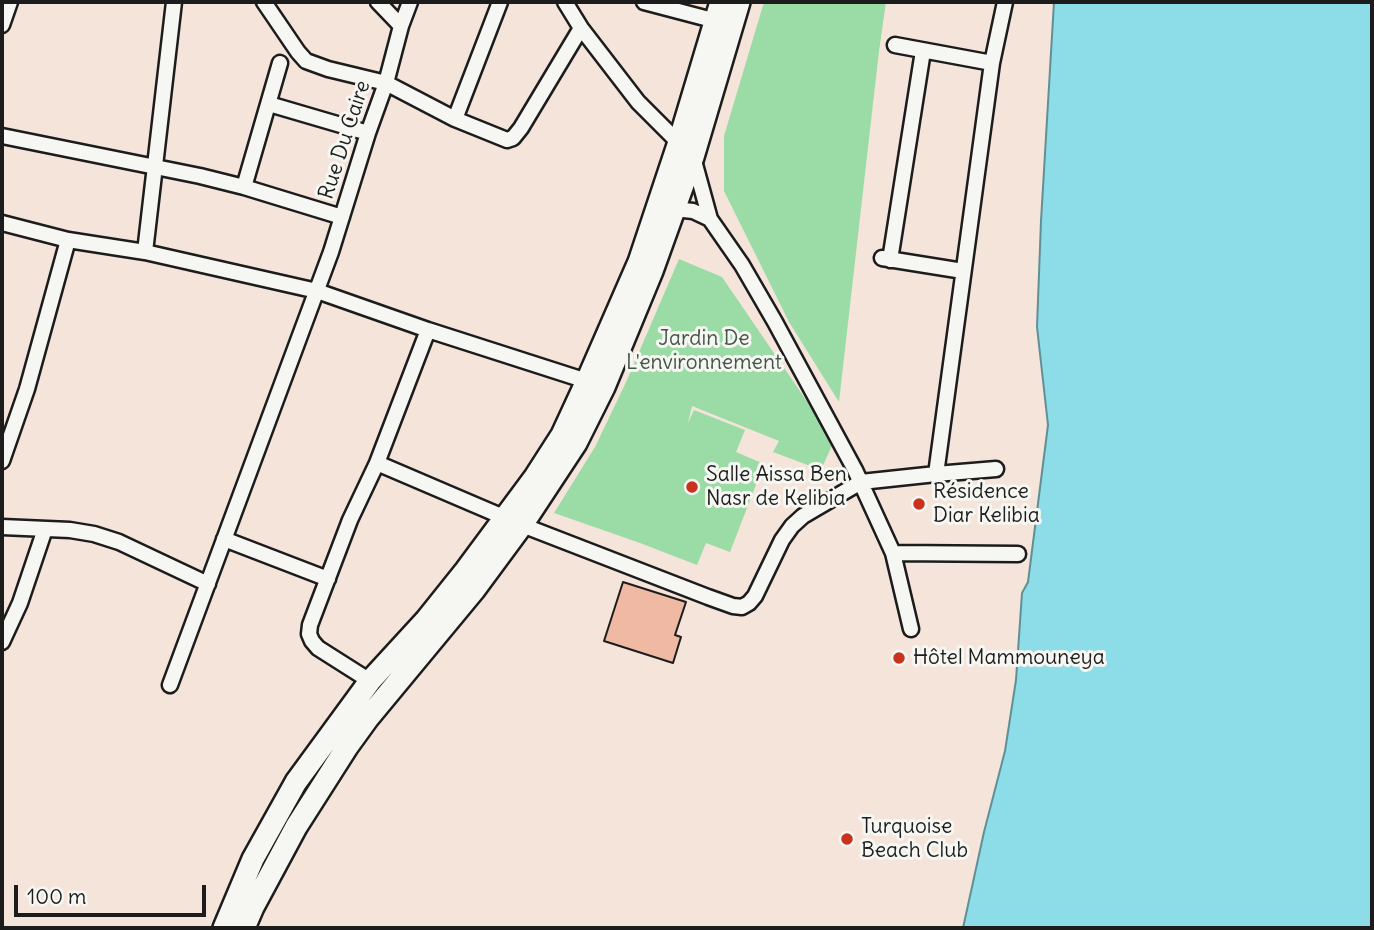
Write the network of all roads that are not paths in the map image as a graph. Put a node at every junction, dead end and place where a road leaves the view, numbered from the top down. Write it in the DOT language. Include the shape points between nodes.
graph roads {
  1 [pos="174,2"];
  2 [pos="264,2"];
  3 [pos="378,2"];
  4 [pos="410,2"];
  5 [pos="500,2"];
  6 [pos="565,2"];
  7 [pos="645,2"];
  8 [pos="738,2"];
  9 [pos="1005,2"];
  10 [pos="7,4"];
  11 [pos="723,16"];
  12 [pos="2,25"];
  13 [pos="401,26"];
  14 [pos="581,28"];
  15 [pos="895,45"];
  16 [pos="923,51"];
  17 [pos="992,62"];
  18 [pos="280,63"];
  19 [pos="386,83"];
  20 [pos="269,104"];
  21 [pos="455,119"];
  22 [pos="368,133"];
  23 [pos="2,136"];
  24 [pos="686,150"];
  25 [pos="155,167"];
  26 [pos="244,187"];
  27 [pos="674,209"];
  28 [pos="342,217"];
  29 [pos="710,219"];
  30 [pos="2,223"];
  31 [pos="68,240"];
  32 [pos="145,252"];
  33 [pos="963,271"];
  34 [pos="317,291"];
  35 [pos="428,330"];
  36 [pos="596,384"];
  37 [pos="2,461"];
  38 [pos="377,463"];
  39 [pos="996,469"];
  40 [pos="936,474"];
  41 [pos="861,481"];
  42 [pos="514,521"];
  43 [pos="2,527"];
  44 [pos="45,529"];
  45 [pos="224,539"];
  46 [pos="893,552"];
  47 [pos="1018,554"];
  48 [pos="328,579"];
  49 [pos="208,584"];
  50 [pos="911,629"];
  51 [pos="2,642"];
  52 [pos="370,681"];
  53 [pos="170,685"];
  54 [pos="223,928"];
  55 [pos="244,928"];
  1 -- 25 [label="street"];
  2 -- 19 [label="street" via="306,61"];
  3 -- 13 [label="street"];
  4 -- 13 [label="street, Rue Du Caire"];
  5 -- 21 [label="street"];
  6 -- 14 [label="street"];
  7 -- 11 [label="street"];
  8 -- 11 [label="main road"];
  9 -- 17 [label="street"];
  10 -- 12 [label="street"];
  11 -- 24 [label="main road"];
  13 -- 19 [label="street, Rue Du Caire"];
  14 -- 21 [label="street" via="513,138 499,138"];
  14 -- 24 [label="street" via="638,102"];
  15 -- 16 [label="street"];
  16 -- 17 [label="street"];
  16 -- 33 [label="street" via="885,259"];
  17 -- 33 [label="street"];
  18 -- 20 [label="street"];
  19 -- 21 [label="street"];
  19 -- 22 [label="street, Rue Du Caire"];
  20 -- 22 [label="street"];
  20 -- 26 [label="street"];
  22 -- 28 [label="street, Rue Du Caire"];
  23 -- 25 [label="street"];
  24 -- 27 [label="main road"];
  24 -- 29 [label="street"];
  24 -- 36 [label="main road" via="639,262"];
  25 -- 26 [label="street"];
  25 -- 32 [label="street"];
  26 -- 28 [label="street"];
  27 -- 29 [label="street"];
  27 -- 36 [label="main road" via="652,271"];
  28 -- 34 [label="street, Rue Du Caire"];
  29 -- 41 [label="street" via="775,322"];
  30 -- 31 [label="street"];
  31 -- 32 [label="street"];
  31 -- 37 [label="street"];
  32 -- 34 [label="street"];
  33 -- 40 [label="street"];
  34 -- 35 [label="street"];
  34 -- 45 [label="street, Rue Du Caire"];
  35 -- 36 [label="street"];
  35 -- 38 [label="street"];
  36 -- 42 [label="main road" via="535,477"];
  38 -- 42 [label="street"];
  38 -- 48 [label="street"];
  39 -- 40 [label="street"];
  40 -- 41 [label="street"];
  41 -- 42 [label="street" via="792,526 755,596 742,607"];
  41 -- 46 [label="street"];
  42 -- 52 [label="main road"];
  42 -- 55 [label="main road" via="474,590 347,747 296,827"];
  43 -- 44 [label="street"];
  44 -- 49 [label="street" via="94,534 119,542"];
  44 -- 51 [label="street"];
  45 -- 48 [label="street"];
  45 -- 49 [label="street, Rue Du Caire"];
  46 -- 47 [label="street"];
  46 -- 50 [label="street"];
  48 -- 52 [label="street" via="309,634 318,648"];
  49 -- 53 [label="street, Rue Du Caire"];
  52 -- 54 [label="main road" via="296,782 253,859"];
}
